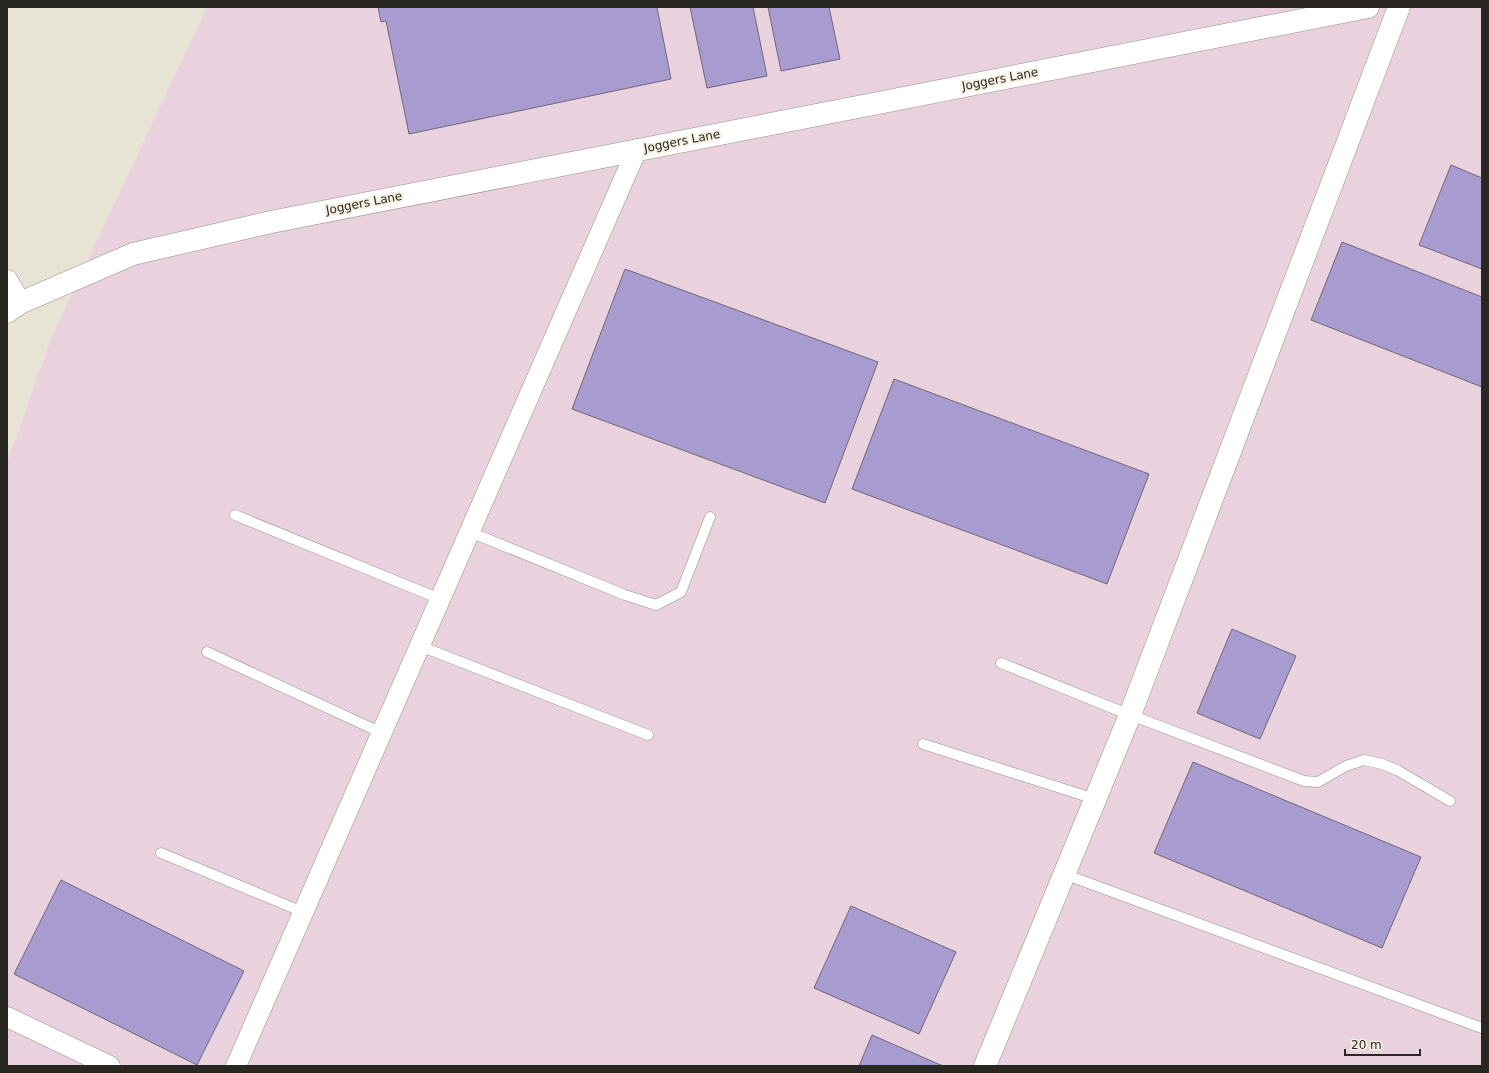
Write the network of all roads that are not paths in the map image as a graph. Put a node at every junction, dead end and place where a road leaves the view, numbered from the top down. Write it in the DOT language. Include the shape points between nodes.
graph roads {
  1 [pos="1368,7"];
  2 [pos="1399,7"];
  3 [pos="637,149"];
  4 [pos="7,281"];
  5 [pos="13,307"];
  6 [pos="235,515"];
  7 [pos="710,517"];
  8 [pos="470,532"];
  9 [pos="440,599"];
  10 [pos="420,646"];
  11 [pos="207,652"];
  12 [pos="1001,662"];
  13 [pos="1130,715"];
  14 [pos="382,733"];
  15 [pos="648,735"];
  16 [pos="923,744"];
  17 [pos="1095,799"];
  18 [pos="1450,801"];
  19 [pos="161,853"];
  20 [pos="1064,874"];
  21 [pos="303,912"];
  22 [pos="7,1017"];
  23 [pos="1482,1028"];
  24 [pos="110,1066"];
  25 [pos="236,1066"];
  26 [pos="985,1066"];
  1 -- 3 [label="street, Joggers Lane"];
  2 -- 13 [label="street"];
  3 -- 5 [label="street, Joggers Lane" via="271,222 133,254"];
  3 -- 8 [label="street"];
  4 -- 5 [label="street"];
  6 -- 9 [label="lane"];
  7 -- 8 [label="lane" via="681,592 656,605 625,595"];
  8 -- 9 [label="street"];
  9 -- 10 [label="street"];
  10 -- 14 [label="street"];
  10 -- 15 [label="lane"];
  11 -- 14 [label="lane"];
  12 -- 13 [label="lane"];
  13 -- 17 [label="street"];
  13 -- 18 [label="lane" via="1304,781 1318,782 1346,766 1364,760 1397,770"];
  14 -- 21 [label="street"];
  16 -- 17 [label="lane"];
  17 -- 20 [label="street"];
  19 -- 21 [label="lane"];
  20 -- 23 [label="lane"];
  20 -- 26 [label="street"];
  21 -- 25 [label="street"];
  22 -- 24 [label="street"];
}
